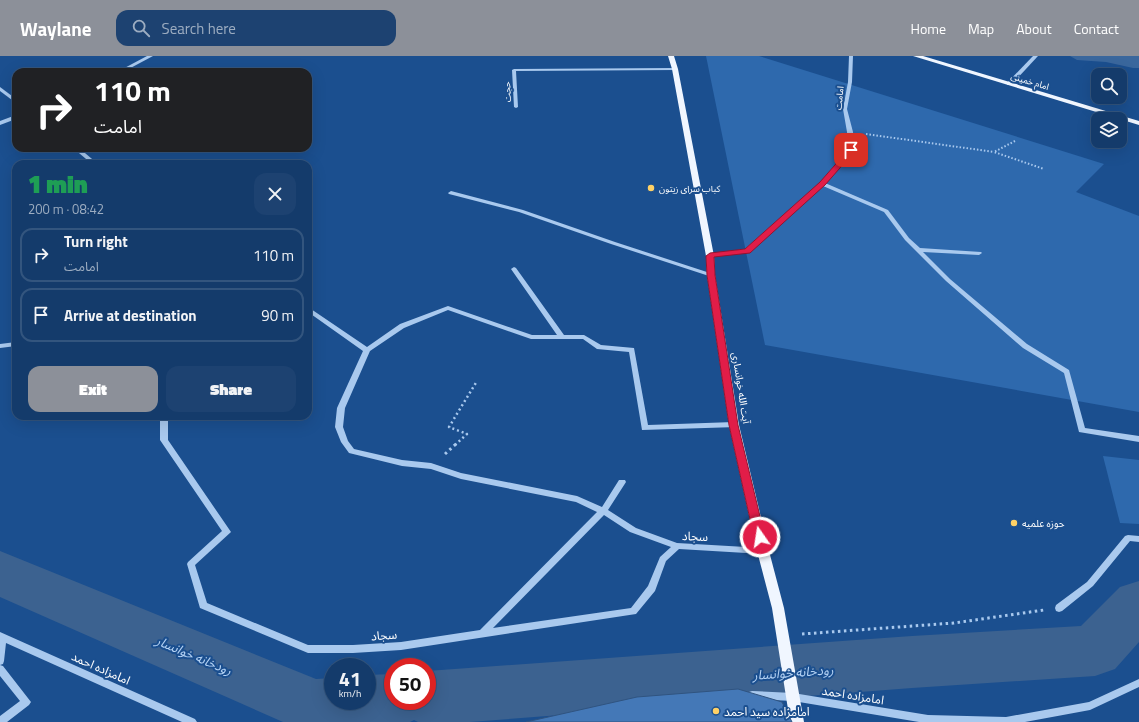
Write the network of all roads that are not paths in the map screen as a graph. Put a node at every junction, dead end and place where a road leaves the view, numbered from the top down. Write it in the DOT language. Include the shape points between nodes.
graph roads {
  1 [pos="151,56"];
  2 [pos="671,56"];
  3 [pos="851,56"];
  4 [pos="916,56"];
  5 [pos="1036,56"];
  6 [pos="127,68"];
  7 [pos="675,69"];
  8 [pos="1009,84"];
  9 [pos="0,88"];
  10 [pos="12,98"];
  11 [pos="516,107"];
  12 [pos="12,119"];
  13 [pos="0,123"];
  14 [pos="1139,123"];
  15 [pos="81,152"];
  16 [pos="90,160"];
  17 [pos="822,184"];
  18 [pos="451,193"];
  19 [pos="918,250"];
  20 [pos="979,252"];
  21 [pos="710,256"];
  22 [pos="514,269"];
  23 [pos="711,275"];
  24 [pos="312,312"];
  25 [pos="562,337"];
  26 [pos="12,344"];
  27 [pos="0,346"];
  28 [pos="367,350"];
  29 [pos="164,420"];
  30 [pos="734,425"];
  31 [pos="1139,439"];
  32 [pos="622,482"];
  33 [pos="603,511"];
  34 [pos="1139,539"];
  35 [pos="677,546"];
  36 [pos="763,551"];
  37 [pos="1058,608"];
  38 [pos="482,634"];
  39 [pos="1,637"];
  40 [pos="0,661"];
  41 [pos="0,669"];
  42 [pos="1139,682"];
  43 [pos="742,695"];
  44 [pos="793,697"];
  45 [pos="929,721"];
  46 [pos="0,722"];
  47 [pos="192,722"];
  48 [pos="797,722"];
  1 -- 6 [label="street"];
  2 -- 7 [label="main road, آیت الله خوانساری"];
  3 -- 17 [label="street, امامت" via="845,109 851,150"];
  4 -- 8 [label="main road, امام خمینی"];
  5 -- 8 [label="street"];
  7 -- 11 [label="street, حجت" via="514,70"];
  7 -- 21 [label="main road, آیت الله خوانساری"];
  8 -- 14 [label="main road, امام خمینی"];
  9 -- 10 [label="street"];
  12 -- 13 [label="street"];
  15 -- 16 [label="street"];
  17 -- 19 [label="street" via="886,211"];
  17 -- 21 [label="street, امامت" via="747,251"];
  18 -- 23 [label="street" via="521,211"];
  19 -- 20 [label="street"];
  19 -- 31 [label="street" via="948,280 1025,346 1067,372 1082,430"];
  21 -- 23 [label="main road, آیت الله خوانساری"];
  22 -- 25 [label="street"];
  23 -- 30 [label="main road, آیت الله خوانساری"];
  24 -- 28 [label="street"];
  25 -- 28 [label="street" via="531,337 448,308 402,326"];
  25 -- 30 [label="street" via="584,337 598,347 632,350 645,428"];
  26 -- 27 [label="street"];
  28 -- 33 [label="street" via="341,408 339,427 352,451 577,499"];
  29 -- 38 [label="street, سجاد" via="164,440 227,532 191,564 204,605 308,649 401,646"];
  30 -- 36 [label="main road, آیت الله خوانساری"];
  32 -- 33 [label="street"];
  33 -- 35 [label="street" via="633,530"];
  33 -- 38 [label="street"];
  34 -- 37 [label="street" via="1128,538 1090,584"];
  35 -- 36 [label="street, سجاد"];
  35 -- 38 [label="street, سجاد" via="663,560 652,588 633,611"];
  36 -- 44 [label="main road, آیت الله خوانساری" via="778,608"];
  39 -- 40 [label="street"];
  39 -- 47 [label="street, امامزاده احمد"];
  41 -- 46 [label="street" via="26,702"];
  42 -- 45 [label="street, امامزاده احمد" via="1090,706 1006,721"];
  43 -- 44 [label="street, امامزاده احمد"];
  44 -- 45 [label="street, امامزاده احمد"];
  44 -- 48 [label="main road, آیت الله خوانساری"];
}
